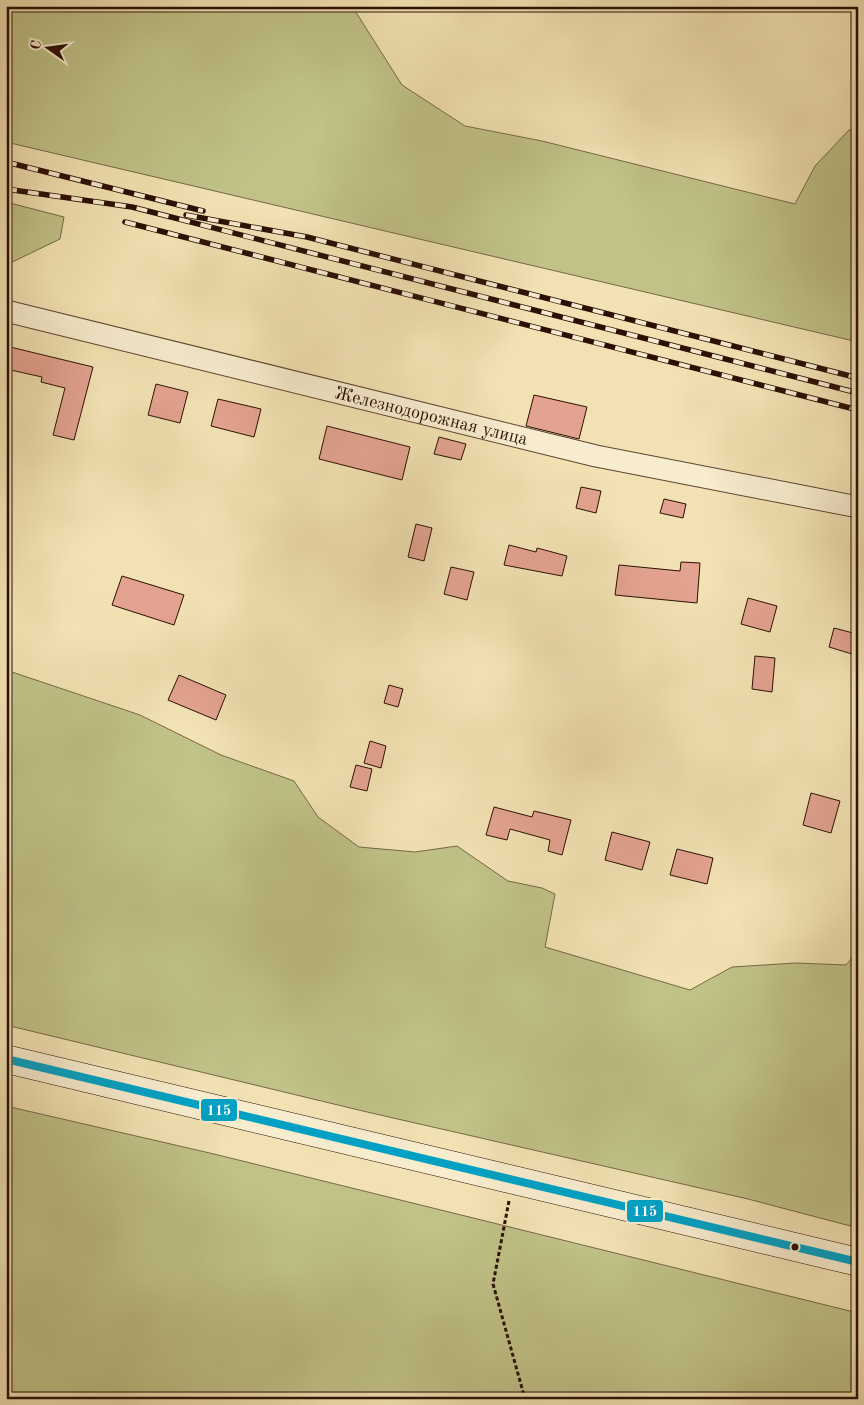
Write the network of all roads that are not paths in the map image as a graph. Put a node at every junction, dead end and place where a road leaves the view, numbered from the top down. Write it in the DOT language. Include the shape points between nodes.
graph roads {
  1 [pos="6,311"];
  2 [pos="858,507"];
  3 [pos="6,1059"];
  4 [pos="858,1262"];
  1 -- 2 [label="street, Железнодорожная улица" via="596,456"];
  3 -- 4 [label="main road"];
}
